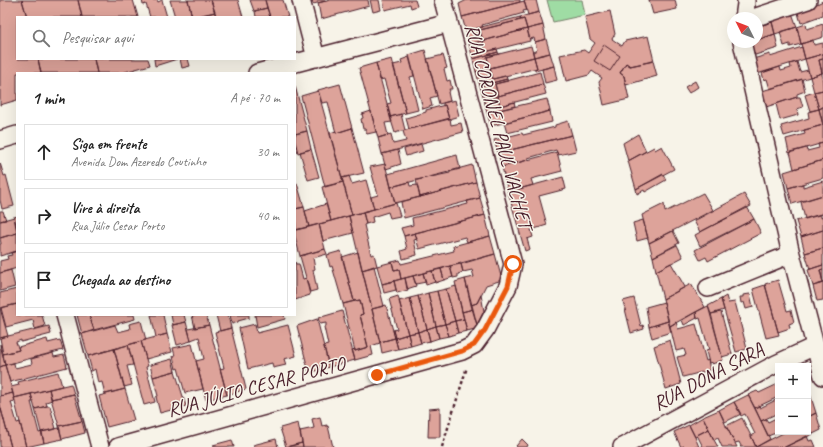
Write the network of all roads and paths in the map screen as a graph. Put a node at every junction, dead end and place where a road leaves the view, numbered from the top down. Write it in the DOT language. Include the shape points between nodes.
graph roads {
  1 [pos="301,0"];
  2 [pos="443,0"];
  3 [pos="746,0"];
  4 [pos="808,0"];
  5 [pos="745,12"];
  6 [pos="763,15"];
  7 [pos="449,23"];
  8 [pos="743,48"];
  9 [pos="316,58"];
  10 [pos="261,72"];
  11 [pos="16,135"];
  12 [pos="0,140"];
  13 [pos="791,254"];
  14 [pos="708,288"];
  15 [pos="65,316"];
  16 [pos="474,345"];
  17 [pos="815,346"];
  18 [pos="823,376"];
  19 [pos="100,447"];
  20 [pos="118,447"];
  21 [pos="442,447"];
  22 [pos="622,447"];
  1 -- 9 [label="street"];
  2 -- 7 [label="street, RUA CORONEL PAUL VACHET"];
  3 -- 5 [label="street"];
  4 -- 6 [label="street"];
  7 -- 9 [label="street"];
  7 -- 16 [label="street, RUA CORONEL PAUL VACHET" via="513,264 508,286 498,307"];
  8 -- 13 [label="street"];
  9 -- 10 [label="street"];
  11 -- 12 [label="street"];
  13 -- 14 [label="street"];
  13 -- 17 [label="street"];
  15 -- 19 [label="street"];
  16 -- 20 [label="street, RUA JÚLIO CESAR PORTO" via="462,351"];
  16 -- 21 [label="path"];
  17 -- 18 [label="street"];
  17 -- 22 [label="street, RUA DONA SARA" via="776,364"];
}
